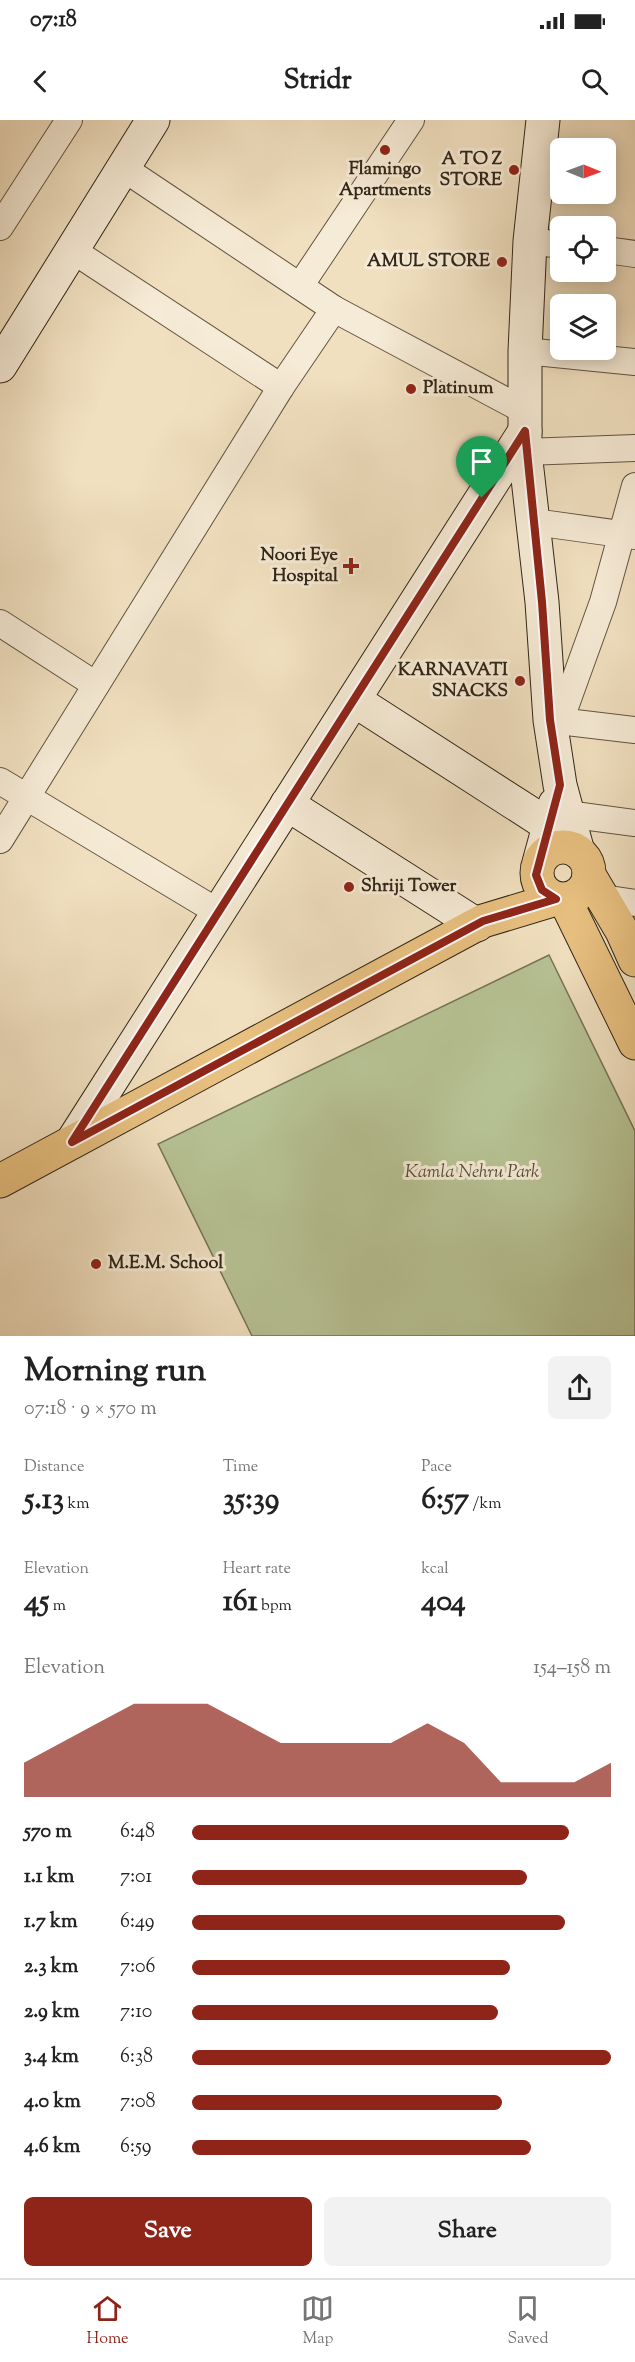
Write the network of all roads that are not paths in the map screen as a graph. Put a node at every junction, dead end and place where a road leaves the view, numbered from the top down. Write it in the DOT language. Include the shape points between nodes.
graph roads {
  1 [pos="69,120"];
  2 [pos="153,120"];
  3 [pos="411,120"];
  4 [pos="543,120"];
  5 [pos="123,168"];
  6 [pos="0,227"];
  7 [pos="546,243"];
  8 [pos="72,250"];
  9 [pos="616,251"];
  10 [pos="635,254"];
  11 [pos="300,286"];
  12 [pos="334,309"];
  13 [pos="525,351"];
  14 [pos="635,362"];
  15 [pos="0,366"];
  16 [pos="281,387"];
  17 [pos="525,431"];
  18 [pos="635,448"];
  19 [pos="635,486"];
  20 [pos="534,522"];
  21 [pos="629,535"];
  22 [pos="0,623"];
  23 [pos="96,685"];
  24 [pos="354,700"];
  25 [pos="555,720"];
  26 [pos="635,730"];
  27 [pos="0,781"];
  28 [pos="26,798"];
  29 [pos="287,804"];
  30 [pos="559,808"];
  31 [pos="635,823"];
  32 [pos="0,840"];
  33 [pos="540,859"];
  34 [pos="589,875"];
  35 [pos="561,899"];
  36 [pos="635,903"];
  37 [pos="218,912"];
  38 [pos="480,923"];
  39 [pos="635,960"];
  40 [pos="635,1043"];
  41 [pos="72,1142"];
  42 [pos="0,1181"];
  1 -- 6 [label="street"];
  2 -- 5 [label="street"];
  3 -- 11 [label="street"];
  4 -- 7 [label="street"];
  5 -- 8 [label="street"];
  5 -- 11 [label="street"];
  7 -- 13 [label="street"];
  8 -- 15 [label="street"];
  8 -- 16 [label="street"];
  9 -- 10 [label="street"];
  11 -- 12 [label="street"];
  12 -- 16 [label="street"];
  12 -- 17 [label="street"];
  13 -- 14 [label="street"];
  13 -- 17 [label="street"];
  16 -- 23 [label="street"];
  17 -- 18 [label="street"];
  17 -- 20 [label="street"];
  17 -- 24 [label="street"];
  19 -- 21 [label="street"];
  20 -- 21 [label="street"];
  20 -- 25 [label="street"];
  21 -- 25 [label="street"];
  22 -- 23 [label="street"];
  23 -- 28 [label="street"];
  24 -- 29 [label="street"];
  24 -- 30 [label="street"];
  25 -- 26 [label="street"];
  25 -- 30 [label="street"];
  27 -- 28 [label="street"];
  28 -- 32 [label="street"];
  28 -- 37 [label="street"];
  29 -- 37 [label="street"];
  29 -- 38 [label="street"];
  30 -- 31 [label="street"];
  30 -- 33 [label="street"];
  30 -- 34 [label="street"];
  33 -- 34 [label="main road" via="562,847"];
  33 -- 35 [label="main road" via="538,883 549,896"];
  33 -- 38 [label="main road"];
  34 -- 35 [label="main road" via="581,892"];
  34 -- 36 [label="street"];
  34 -- 39 [label="main road"];
  35 -- 38 [label="main road"];
  35 -- 40 [label="main road"];
  37 -- 41 [label="street"];
  38 -- 41 [label="main road"];
  41 -- 42 [label="main road"];
}
